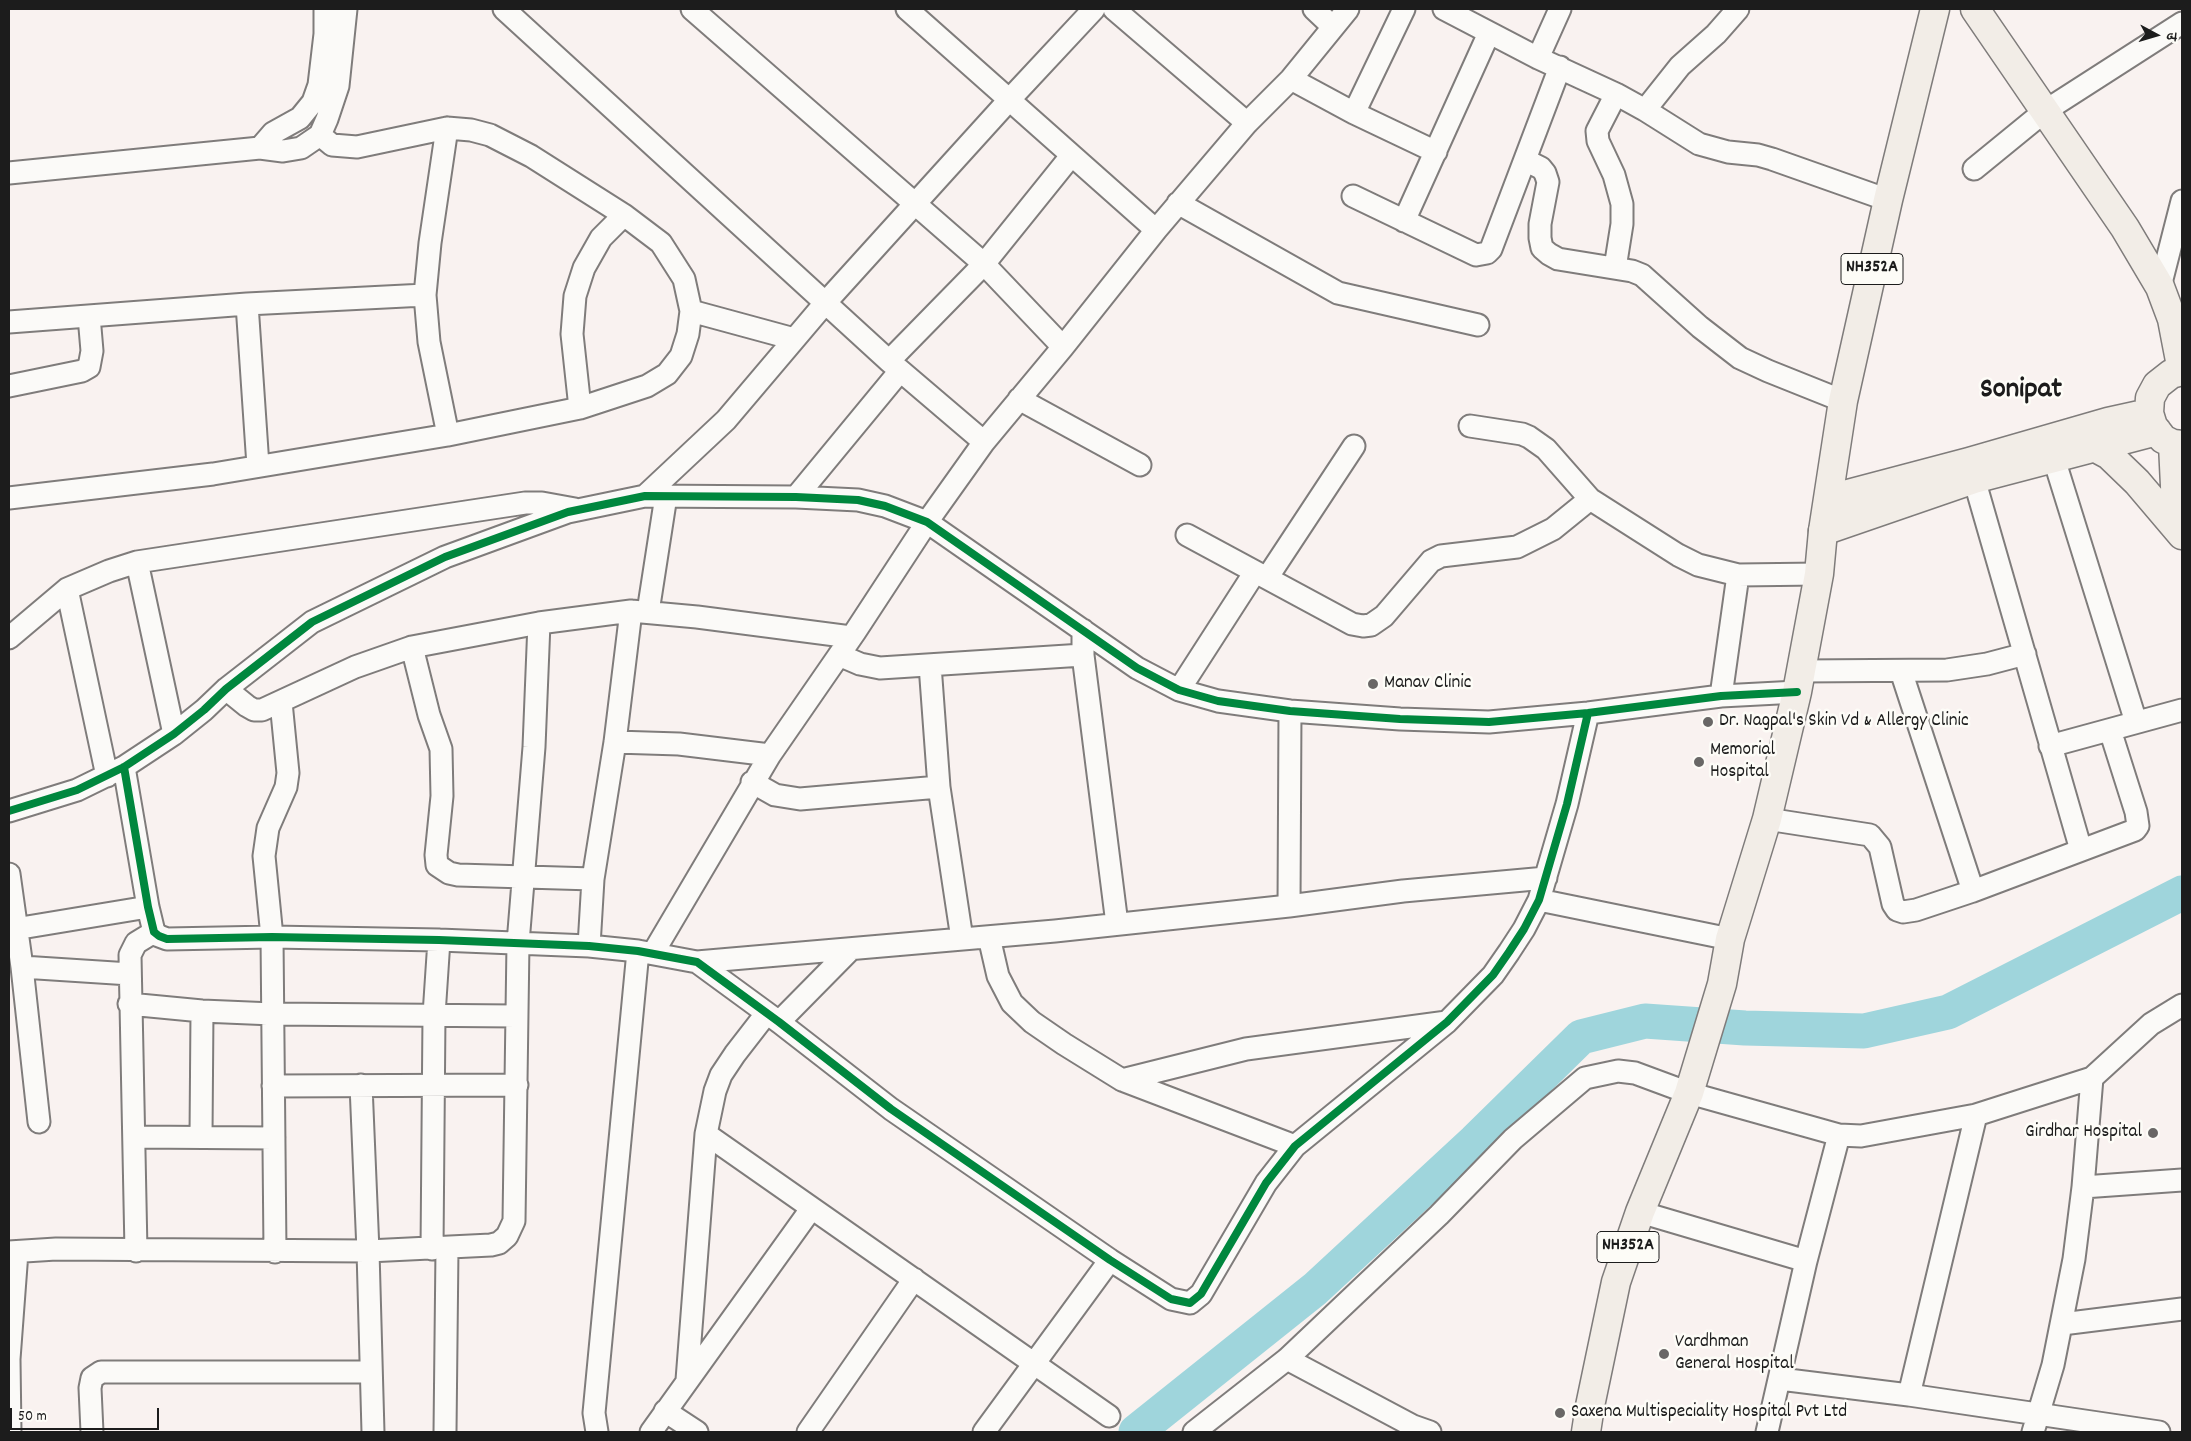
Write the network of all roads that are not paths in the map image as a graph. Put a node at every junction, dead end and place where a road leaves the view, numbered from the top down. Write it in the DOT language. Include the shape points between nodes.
graph roads {
  1 [pos="324,9"];
  2 [pos="346,9"];
  3 [pos="504,9"];
  4 [pos="692,9"];
  5 [pos="906,9"];
  6 [pos="1094,9"];
  7 [pos="1114,9"];
  8 [pos="1314,9"];
  9 [pos="1348,9"];
  10 [pos="1404,9"];
  11 [pos="1444,9"];
  12 [pos="1560,9"];
  13 [pos="1738,9"];
  14 [pos="1935,9"];
  15 [pos="1975,9"];
  16 [pos="2182,23"];
  17 [pos="1333,27"];
  18 [pos="1489,33"];
  19 [pos="1538,58"];
  20 [pos="1560,68"];
  21 [pos="1291,79"];
  22 [pos="1616,94"];
  23 [pos="1010,99"];
  24 [pos="1645,110"];
  25 [pos="2045,111"];
  26 [pos="1354,113"];
  27 [pos="1247,123"];
  28 [pos="447,128"];
  29 [pos="320,135"];
  30 [pos="260,148"];
  31 [pos="1436,152"];
  32 [pos="1071,156"];
  33 [pos="1525,160"];
  34 [pos="1974,169"];
  35 [pos="9,173"];
  36 [pos="1353,196"];
  37 [pos="1888,200"];
  38 [pos="2182,201"];
  39 [pos="1178,203"];
  40 [pos="915,204"];
  41 [pos="624,215"];
  42 [pos="1404,221"];
  43 [pos="1156,230"];
  44 [pos="984,264"];
  45 [pos="1615,268"];
  46 [pos="2160,287"];
  47 [pos="425,295"];
  48 [pos="826,302"];
  49 [pos="246,304"];
  50 [pos="692,311"];
  51 [pos="89,316"];
  52 [pos="9,322"];
  53 [pos="1478,324"];
  54 [pos="794,340"];
  55 [pos="1063,347"];
  56 [pos="895,366"];
  57 [pos="2182,371"];
  58 [pos="9,386"];
  59 [pos="1019,400"];
  60 [pos="1843,401"];
  61 [pos="580,408"];
  62 [pos="1470,426"];
  63 [pos="2165,434"];
  64 [pos="448,435"];
  65 [pos="984,442"];
  66 [pos="1354,446"];
  67 [pos="2096,448"];
  68 [pos="2054,459"];
  69 [pos="1140,465"];
  70 [pos="258,466"];
  71 [pos="1972,471"];
  72 [pos="644,496"];
  73 [pos="666,496"];
  74 [pos="796,497"];
  75 [pos="9,498"];
  76 [pos="1590,499"];
  77 [pos="1829,499"];
  78 [pos="577,510"];
  79 [pos="926,522"];
  80 [pos="2182,527"];
  81 [pos="1824,531"];
  82 [pos="1188,535"];
  83 [pos="2182,535"];
  84 [pos="138,562"];
  85 [pos="1819,574"];
  86 [pos="1261,575"];
  87 [pos="1738,575"];
  88 [pos="67,589"];
  89 [pos="639,611"];
  90 [pos="539,623"];
  91 [pos="1083,630"];
  92 [pos="851,637"];
  93 [pos="9,638"];
  94 [pos="412,647"];
  95 [pos="2025,654"];
  96 [pos="839,655"];
  97 [pos="1083,655"];
  98 [pos="930,665"];
  99 [pos="1901,671"];
  100 [pos="1799,682"];
  101 [pos="226,689"];
  102 [pos="1179,690"];
  103 [pos="1721,696"];
  104 [pos="281,702"];
  105 [pos="2182,710"];
  106 [pos="1290,711"];
  107 [pos="1588,713"];
  108 [pos="2136,722"];
  109 [pos="2110,730"];
  110 [pos="174,734"];
  111 [pos="615,742"];
  112 [pos="2050,746"];
  113 [pos="770,755"];
  114 [pos="116,771"];
  115 [pos="752,782"];
  116 [pos="939,787"];
  117 [pos="9,805"];
  118 [pos="9,811"];
  119 [pos="1767,819"];
  120 [pos="2081,850"];
  121 [pos="9,874"];
  122 [pos="522,876"];
  123 [pos="1546,878"];
  124 [pos="593,879"];
  125 [pos="1973,891"];
  126 [pos="1539,900"];
  127 [pos="1289,906"];
  128 [pos="148,907"];
  129 [pos="1117,924"];
  130 [pos="15,929"];
  131 [pos="154,932"];
  132 [pos="272,937"];
  133 [pos="989,937"];
  134 [pos="962,939"];
  135 [pos="1730,939"];
  136 [pos="439,940"];
  137 [pos="518,943"];
  138 [pos="589,946"];
  139 [pos="851,949"];
  140 [pos="645,952"];
  141 [pos="697,962"];
  142 [pos="22,967"];
  143 [pos="130,974"];
  144 [pos="129,1004"];
  145 [pos="2182,1005"];
  146 [pos="202,1011"];
  147 [pos="273,1014"];
  148 [pos="434,1015"];
  149 [pos="516,1016"];
  150 [pos="773,1018"];
  151 [pos="1447,1022"];
  152 [pos="2092,1078"];
  153 [pos="1122,1080"];
  154 [pos="1693,1081"];
  155 [pos="433,1084"];
  156 [pos="361,1085"];
  157 [pos="517,1085"];
  158 [pos="273,1086"];
  159 [pos="1976,1115"];
  160 [pos="39,1122"];
  161 [pos="706,1134"];
  162 [pos="1839,1135"];
  163 [pos="201,1136"];
  164 [pos="134,1137"];
  165 [pos="274,1138"];
  166 [pos="1295,1146"];
  167 [pos="2182,1180"];
  168 [pos="2083,1187"];
  169 [pos="812,1208"];
  170 [pos="1640,1212"];
  171 [pos="439,1249"];
  172 [pos="136,1250"];
  173 [pos="368,1251"];
  174 [pos="13,1252"];
  175 [pos="275,1252"];
  176 [pos="1110,1260"];
  177 [pos="1806,1261"];
  178 [pos="914,1280"];
  179 [pos="2182,1309"];
  180 [pos="2062,1324"];
  181 [pos="9,1359"];
  182 [pos="1287,1359"];
  183 [pos="1035,1363"];
  184 [pos="371,1372"];
  185 [pos="1780,1379"];
  186 [pos="687,1380"];
  187 [pos="1910,1394"];
  188 [pos="665,1411"];
  189 [pos="1109,1416"];
  190 [pos="2036,1423"];
  191 [pos="1416,1430"];
  192 [pos="10,1432"];
  193 [pos="92,1432"];
  194 [pos="373,1432"];
  195 [pos="444,1432"];
  196 [pos="597,1432"];
  197 [pos="651,1432"];
  198 [pos="697,1432"];
  199 [pos="808,1432"];
  200 [pos="984,1432"];
  201 [pos="1194,1432"];
  202 [pos="1583,1432"];
  203 [pos="1767,1432"];
  204 [pos="2159,1432"];
  1 -- 30 [label="street" via="325,34 319,85 313,102 300,118 273,132"];
  2 -- 29 [label="street" via="338,86"];
  3 -- 48 [label="street"];
  4 -- 40 [label="street"];
  5 -- 23 [label="street"];
  6 -- 23 [label="street"];
  7 -- 27 [label="street"];
  8 -- 17 [label="street"];
  9 -- 17 [label="street"];
  10 -- 26 [label="street"];
  11 -- 18 [label="street"];
  12 -- 19 [label="street"];
  13 -- 24 [label="street" via="1680,66"];
  14 -- 37 [label="main road, NH352A"];
  15 -- 25 [label="main road"];
  16 -- 25 [label="street"];
  17 -- 21 [label="street"];
  18 -- 19 [label="street"];
  18 -- 31 [label="street"];
  19 -- 20 [label="street"];
  20 -- 22 [label="street"];
  20 -- 33 [label="street"];
  21 -- 26 [label="street"];
  21 -- 27 [label="street"];
  22 -- 24 [label="street"];
  22 -- 45 [label="street" via="1597,131 1622,204"];
  23 -- 32 [label="street"];
  23 -- 40 [label="street"];
  24 -- 37 [label="street" via="1699,144 1772,159"];
  25 -- 34 [label="street"];
  25 -- 46 [label="main road" via="2125,228"];
  26 -- 31 [label="street"];
  27 -- 39 [label="street"];
  28 -- 29 [label="street" via="357,147 332,145"];
  28 -- 41 [label="street" via="490,135 531,156"];
  28 -- 47 [label="street"];
  29 -- 30 [label="street" via="301,148 283,151"];
  30 -- 35 [label="street"];
  31 -- 42 [label="street"];
  32 -- 43 [label="street"];
  32 -- 44 [label="street"];
  33 -- 42 [label="street" via="1492,249 1487,254 1476,255"];
  33 -- 45 [label="street" via="1540,168 1548,182 1540,224 1542,248 1558,259"];
  36 -- 42 [label="street"];
  37 -- 60 [label="main road, NH352A"];
  38 -- 46 [label="street"];
  39 -- 43 [label="street"];
  39 -- 53 [label="street" via="1338,293"];
  40 -- 44 [label="street"];
  40 -- 48 [label="street"];
  41 -- 50 [label="street" via="661,243 684,279"];
  41 -- 61 [label="street" via="601,238 584,268 575,296 572,334"];
  43 -- 55 [label="street"];
  44 -- 55 [label="street"];
  44 -- 56 [label="street"];
  45 -- 60 [label="street" via="1632,271 1651,280 1700,327 1740,358"];
  46 -- 57 [label="main road" via="2172,319"];
  47 -- 49 [label="street"];
  47 -- 64 [label="street" via="428,342"];
  48 -- 54 [label="street"];
  48 -- 56 [label="street"];
  49 -- 51 [label="street"];
  49 -- 70 [label="street"];
  50 -- 54 [label="street"];
  50 -- 61 [label="street" via="682,356 667,374 647,386"];
  51 -- 52 [label="street"];
  51 -- 58 [label="street" via="92,350 89,367"];
  54 -- 72 [label="street" via="726,420"];
  55 -- 59 [label="street"];
  56 -- 65 [label="street"];
  56 -- 74 [label="street"];
  57 -- 63 [label="main road" via="2171,374 2157,385 2150,398"];
  59 -- 65 [label="street"];
  59 -- 69 [label="street"];
  60 -- 77 [label="main road, NH352A"];
  61 -- 64 [label="street"];
  62 -- 76 [label="street" via="1529,437 1546,449"];
  63 -- 67 [label="main road"];
  63 -- 71 [label="main road" via="2108,422"];
  63 -- 80 [label="main road"];
  64 -- 70 [label="street"];
  65 -- 79 [label="street"];
  66 -- 86 [label="street"];
  67 -- 68 [label="main road"];
  67 -- 83 [label="main road" via="2109,455 2138,482"];
  68 -- 71 [label="main road"];
  68 -- 108 [label="street"];
  70 -- 75 [label="street"];
  71 -- 77 [label="main road"];
  71 -- 81 [label="main road"];
  71 -- 95 [label="street"];
  72 -- 73 [label="street"];
  72 -- 78 [label="street"];
  73 -- 74 [label="street"];
  73 -- 89 [label="street"];
  74 -- 79 [label="street" via="858,500 885,506"];
  76 -- 86 [label="street" via="1553,529 1517,547 1441,556 1431,561 1384,616 1371,625 1352,624"];
  76 -- 87 [label="street" via="1678,555 1698,565"];
  77 -- 81 [label="main road, NH352A"];
  78 -- 84 [label="street" via="525,503"];
  78 -- 101 [label="street" via="445,557 312,622"];
  79 -- 91 [label="street"];
  79 -- 92 [label="street"];
  81 -- 85 [label="main road, NH352A"];
  82 -- 86 [label="street"];
  84 -- 88 [label="street"];
  84 -- 110 [label="street"];
  85 -- 87 [label="street"];
  85 -- 100 [label="main road, NH352A"];
  86 -- 102 [label="street"];
  87 -- 103 [label="street"];
  88 -- 93 [label="street"];
  88 -- 114 [label="street"];
  89 -- 90 [label="street"];
  89 -- 92 [label="street"];
  89 -- 111 [label="street"];
  90 -- 94 [label="street"];
  90 -- 122 [label="street" via="534,748"];
  91 -- 97 [label="street"];
  91 -- 102 [label="street" via="1137,668"];
  92 -- 96 [label="street"];
  94 -- 104 [label="street" via="355,666"];
  94 -- 122 [label="street" via="441,749 437,865 458,875"];
  95 -- 99 [label="street" via="1967,667"];
  95 -- 112 [label="street"];
  96 -- 98 [label="street" via="870,667"];
  96 -- 113 [label="street"];
  97 -- 98 [label="street"];
  97 -- 129 [label="street"];
  98 -- 116 [label="street"];
  99 -- 100 [label="street"];
  99 -- 125 [label="street"];
  100 -- 103 [label="street"];
  100 -- 119 [label="main road, NH352A"];
  101 -- 104 [label="street" via="254,710"];
  101 -- 110 [label="street"];
  102 -- 106 [label="street" via="1218,701"];
  103 -- 107 [label="street"];
  104 -- 132 [label="street" via="288,773 286,787 268,828 264,856"];
  105 -- 108 [label="street"];
  106 -- 107 [label="street" via="1400,720 1489,722"];
  106 -- 127 [label="street"];
  107 -- 123 [label="street"];
  108 -- 109 [label="street"];
  109 -- 112 [label="street"];
  109 -- 120 [label="street" via="2138,826 2135,830"];
  110 -- 114 [label="street"];
  111 -- 113 [label="street" via="679,744"];
  111 -- 124 [label="street"];
  112 -- 120 [label="street"];
  113 -- 115 [label="street"];
  114 -- 118 [label="street" via="77,790"];
  114 -- 128 [label="street"];
  115 -- 116 [label="street" via="775,795 800,799"];
  115 -- 140 [label="street"];
  116 -- 134 [label="street"];
  117 -- 118 [label="street"];
  119 -- 125 [label="street" via="1870,835 1880,847 1897,910 1916,910"];
  119 -- 135 [label="main road, NH352A"];
  120 -- 125 [label="street"];
  121 -- 130 [label="street"];
  122 -- 124 [label="street"];
  122 -- 137 [label="street"];
  123 -- 126 [label="street"];
  123 -- 127 [label="street" via="1403,891"];
  124 -- 138 [label="street"];
  126 -- 135 [label="street"];
  126 -- 151 [label="street" via="1493,975"];
  127 -- 129 [label="street"];
  128 -- 130 [label="street"];
  128 -- 131 [label="street"];
  129 -- 133 [label="street"];
  130 -- 142 [label="street"];
  131 -- 132 [label="street" via="167,939"];
  131 -- 143 [label="street" via="132,949"];
  132 -- 136 [label="street"];
  132 -- 147 [label="street"];
  133 -- 134 [label="street"];
  133 -- 153 [label="street" via="998,976 1012,1003 1032,1022"];
  134 -- 139 [label="street"];
  135 -- 154 [label="main road, NH352A" via="1722,984"];
  136 -- 137 [label="street"];
  136 -- 148 [label="street"];
  137 -- 138 [label="street"];
  137 -- 149 [label="street"];
  138 -- 140 [label="street"];
  139 -- 141 [label="street"];
  139 -- 150 [label="street"];
  140 -- 141 [label="street"];
  140 -- 196 [label="street" via="594,1413"];
  141 -- 150 [label="street"];
  142 -- 143 [label="street"];
  142 -- 160 [label="street"];
  143 -- 144 [label="street"];
  144 -- 146 [label="street"];
  144 -- 164 [label="street"];
  145 -- 152 [label="street" via="2150,1024"];
  146 -- 147 [label="street"];
  146 -- 163 [label="street"];
  147 -- 148 [label="street"];
  147 -- 158 [label="street"];
  148 -- 149 [label="street"];
  148 -- 155 [label="street"];
  149 -- 157 [label="street"];
  150 -- 161 [label="street" via="735,1054 721,1075"];
  150 -- 176 [label="street" via="891,1109"];
  151 -- 153 [label="street" via="1246,1049"];
  151 -- 166 [label="street"];
  152 -- 159 [label="street"];
  152 -- 168 [label="street"];
  153 -- 166 [label="street"];
  154 -- 162 [label="street"];
  154 -- 170 [label="main road, NH352A"];
  154 -- 182 [label="street" via="1618,1072 1585,1078 1513,1140"];
  155 -- 156 [label="street"];
  155 -- 157 [label="street"];
  155 -- 171 [label="street"];
  156 -- 158 [label="street"];
  156 -- 173 [label="street"];
  157 -- 171 [label="street" via="514,1220 511,1230 499,1243"];
  158 -- 165 [label="street"];
  159 -- 162 [label="street" via="1869,1135"];
  159 -- 187 [label="street"];
  161 -- 169 [label="street"];
  161 -- 186 [label="street"];
  162 -- 177 [label="street"];
  163 -- 164 [label="street"];
  163 -- 165 [label="street"];
  164 -- 172 [label="street"];
  165 -- 175 [label="street"];
  166 -- 176 [label="street" via="1266,1183 1194,1301 1184,1303 1171,1299"];
  167 -- 168 [label="street"];
  168 -- 180 [label="street"];
  169 -- 178 [label="street"];
  169 -- 186 [label="street"];
  170 -- 177 [label="street"];
  170 -- 202 [label="main road, NH352A" via="1616,1282"];
  171 -- 173 [label="street"];
  171 -- 195 [label="street"];
  172 -- 174 [label="street"];
  172 -- 175 [label="street"];
  173 -- 175 [label="street"];
  173 -- 184 [label="street"];
  174 -- 181 [label="street"];
  176 -- 183 [label="street"];
  177 -- 185 [label="street"];
  178 -- 183 [label="street"];
  178 -- 199 [label="street"];
  179 -- 180 [label="street"];
  180 -- 190 [label="street"];
  181 -- 192 [label="street"];
  182 -- 191 [label="street"];
  182 -- 201 [label="street"];
  183 -- 189 [label="street"];
  183 -- 200 [label="street"];
  184 -- 193 [label="street" via="101,1372 92,1378 90,1388"];
  184 -- 194 [label="street"];
  185 -- 187 [label="street"];
  185 -- 203 [label="street"];
  186 -- 188 [label="street"];
  187 -- 190 [label="street"];
  188 -- 197 [label="street"];
  188 -- 198 [label="street"];
  190 -- 204 [label="street"];
}
